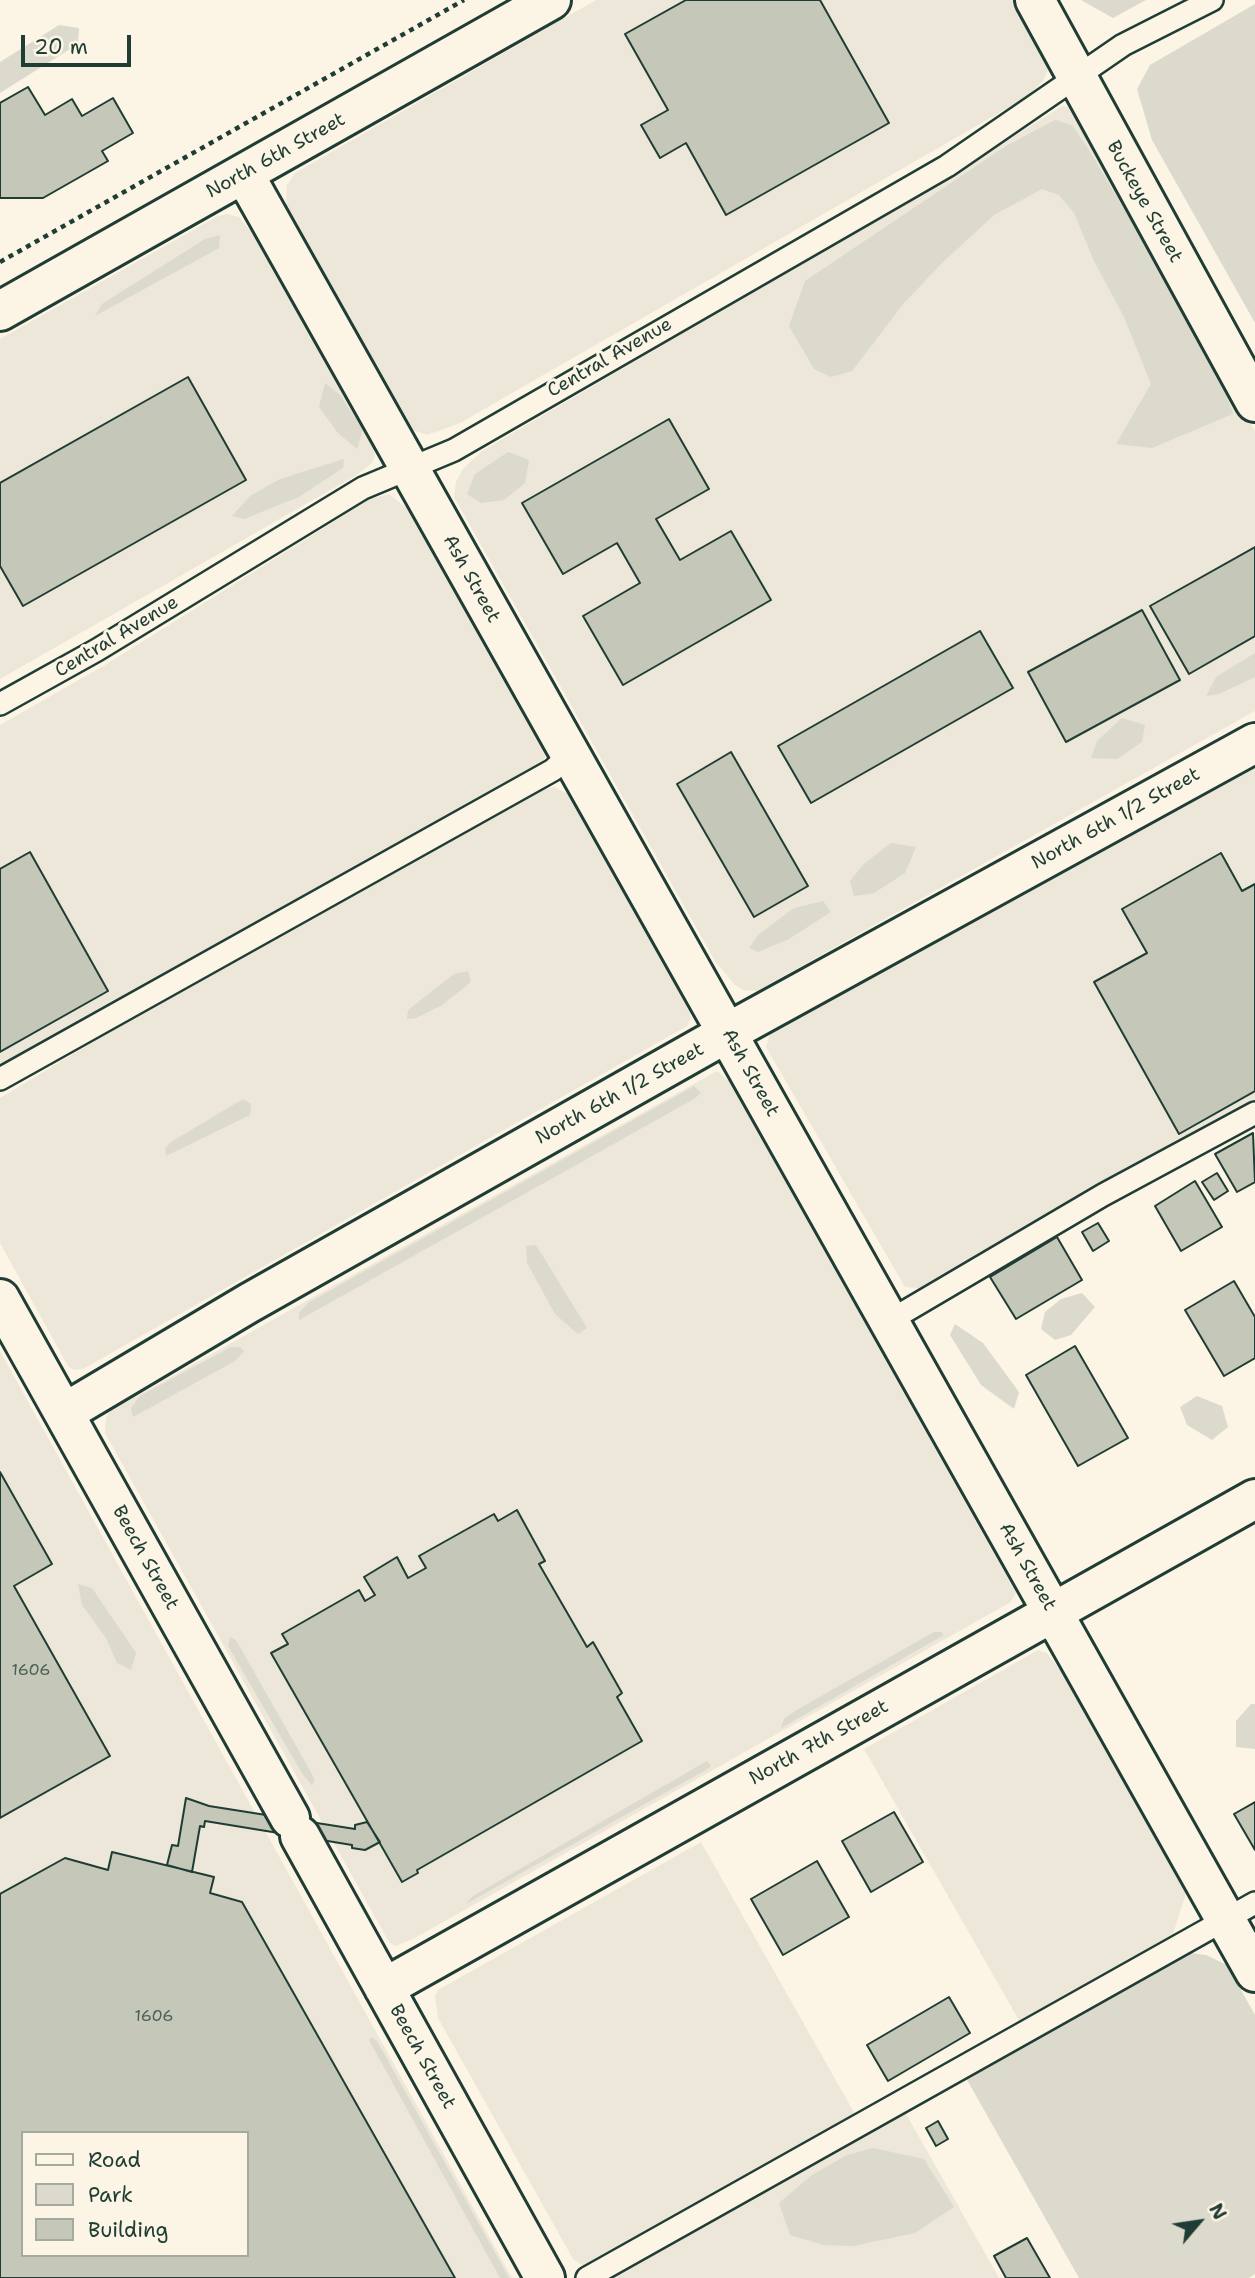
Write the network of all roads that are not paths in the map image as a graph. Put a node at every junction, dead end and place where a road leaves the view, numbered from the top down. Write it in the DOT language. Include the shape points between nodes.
graph roads {
  1 [pos="551,0"];
  2 [pos="1035,0"];
  3 [pos="1212,0"];
  4 [pos="1076,79"];
  5 [pos="244,174"];
  6 [pos="0,311"];
  7 [pos="1255,402"];
  8 [pos="410,468"];
  9 [pos="0,704"];
  10 [pos="1255,743"];
  11 [pos="570,754"];
  12 [pos="727,1033"];
  13 [pos="0,1079"];
  14 [pos="1255,1113"];
  15 [pos="0,1299"];
  16 [pos="889,1321"];
  17 [pos="64,1413"];
  18 [pos="1255,1499"];
  19 [pos="1053,1613"];
  20 [pos="1240,1912"];
  21 [pos="1255,1972"];
  22 [pos="384,1988"];
  23 [pos="545,2278"];
  24 [pos="587,2278"];
  1 -- 5 [label="street, North 6th Street"];
  2 -- 4 [label="street, Buckeye Street"];
  3 -- 4 [label="lane, Central Avenue" via="1123,45"];
  4 -- 7 [label="street, Buckeye Street"];
  4 -- 8 [label="lane, Central Avenue" via="947,166 454,450"];
  5 -- 6 [label="street, North 6th Street"];
  5 -- 8 [label="street, Ash Street"];
  8 -- 9 [label="lane, Central Avenue" via="363,488"];
  8 -- 11 [label="street, Ash Street"];
  10 -- 12 [label="street, North 6th 1/2 Street"];
  11 -- 12 [label="street, Ash Street"];
  11 -- 13 [label="lane" via="553,770"];
  12 -- 16 [label="street, Ash Street"];
  12 -- 17 [label="street, North 6th 1/2 Street" via="261,1296"];
  14 -- 16 [label="lane" via="1103,1195"];
  15 -- 17 [label="street, Beech Street"];
  16 -- 19 [label="street, Ash Street"];
  17 -- 22 [label="street, Beech Street"];
  18 -- 19 [label="street, North 7th Street"];
  19 -- 20 [label="street, Ash Street"];
  19 -- 22 [label="street, North 7th Street"];
  20 -- 21 [label="street, Ash Street"];
  20 -- 24 [label="lane"];
  22 -- 23 [label="street, Beech Street"];
}
